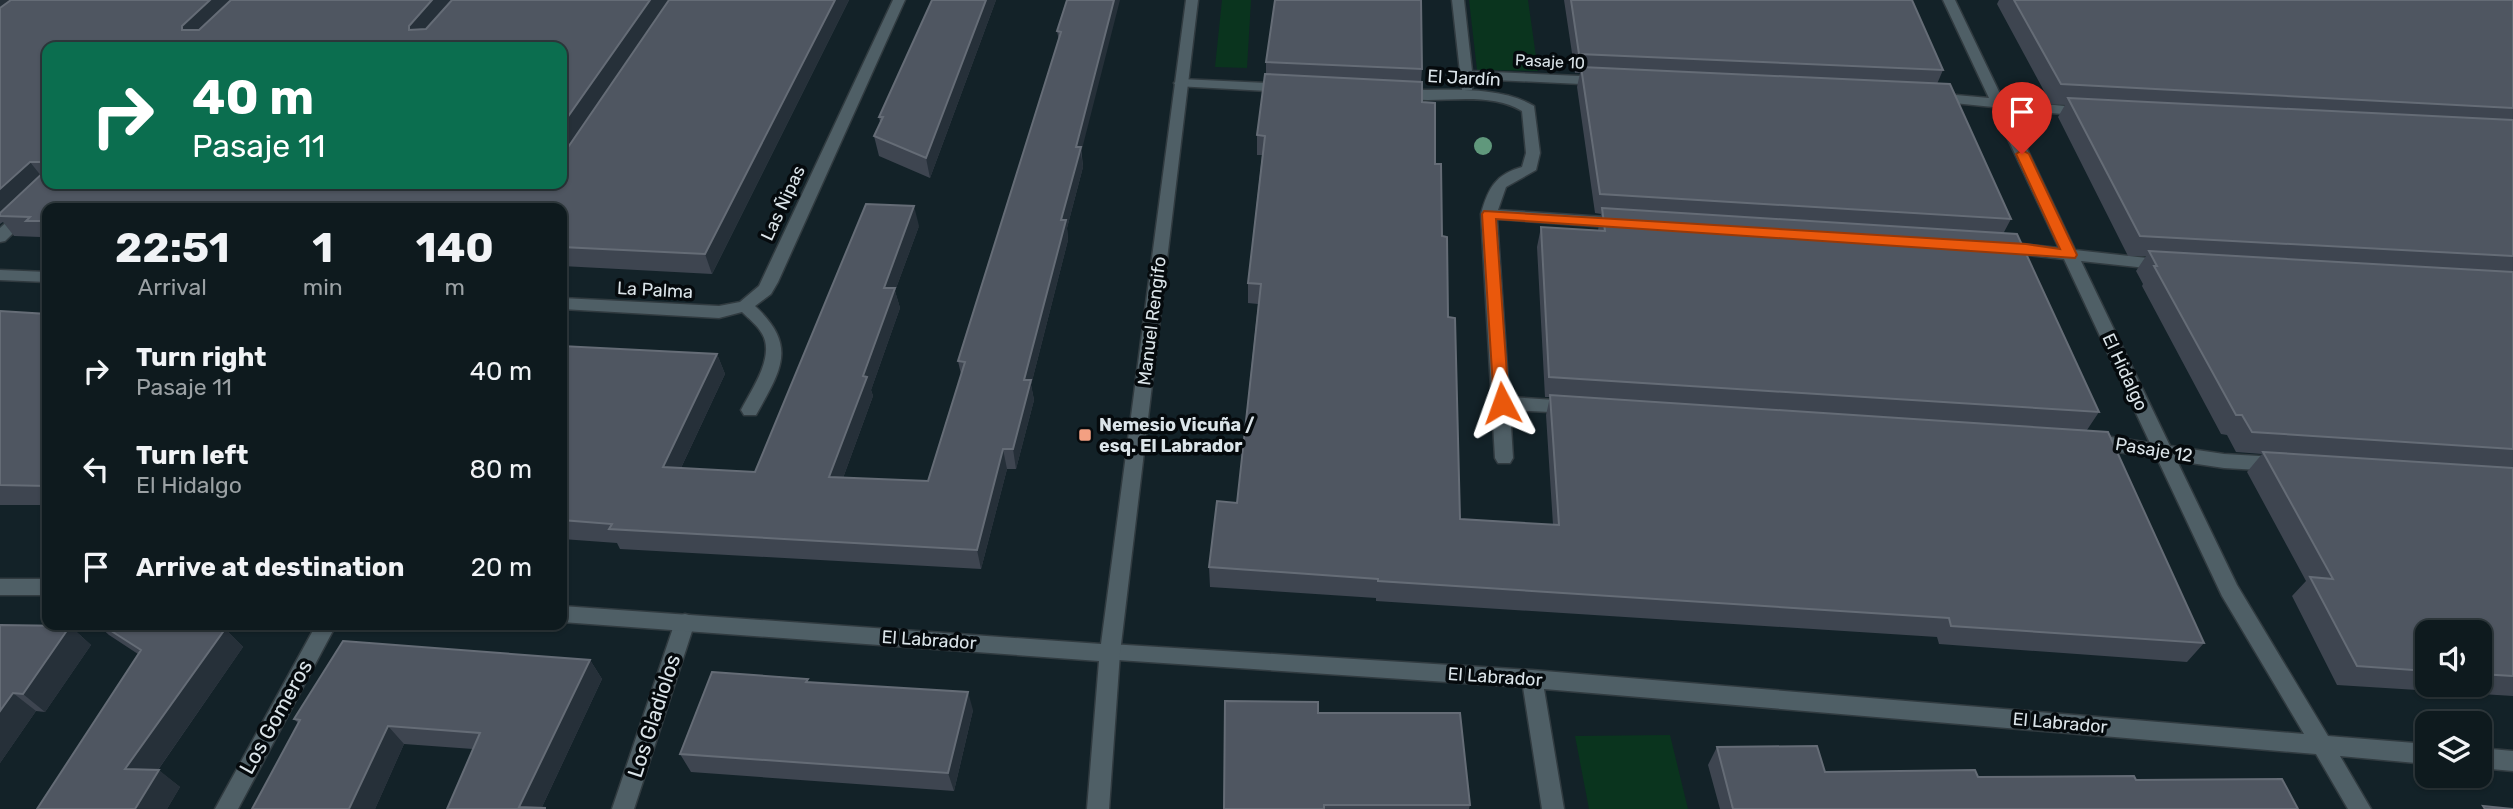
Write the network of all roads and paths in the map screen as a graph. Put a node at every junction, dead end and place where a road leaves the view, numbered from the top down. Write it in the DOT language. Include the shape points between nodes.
graph roads {
  1 [pos="899,0"];
  2 [pos="1192,0"];
  3 [pos="1458,0"];
  4 [pos="1949,0"];
  5 [pos="1466,75"];
  6 [pos="1614,81"];
  7 [pos="1181,83"];
  8 [pos="1304,89"];
  9 [pos="1386,93"];
  10 [pos="1915,96"];
  11 [pos="1468,97"];
  12 [pos="1999,104"];
  13 [pos="2098,113"];
  14 [pos="52,189"];
  15 [pos="1489,214"];
  16 [pos="1640,224"];
  17 [pos="0,237"];
  18 [pos="1985,246"];
  19 [pos="2070,255"];
  20 [pos="2182,266"];
  21 [pos="0,275"];
  22 [pos="42,277"];
  23 [pos="567,304"];
  24 [pos="745,306"];
  25 [pos="1502,403"];
  26 [pos="1584,408"];
  27 [pos="750,410"];
  28 [pos="2069,440"];
  29 [pos="2162,451"];
  30 [pos="1504,458"];
  31 [pos="2293,465"];
  32 [pos="0,587"];
  33 [pos="42,587"];
  34 [pos="567,614"];
  35 [pos="685,622"];
  36 [pos="323,630"];
  37 [pos="1110,653"];
  38 [pos="1532,679"];
  39 [pos="2320,744"];
  40 [pos="2415,753"];
  41 [pos="2492,759"];
  42 [pos="2513,761"];
  43 [pos="226,809"];
  44 [pos="623,809"];
  45 [pos="1098,809"];
  46 [pos="1553,809"];
  47 [pos="2360,809"];
  1 -- 24 [label="street, Las Ñipas" via="770,282"];
  2 -- 7 [label="street, Manuel Rengifo"];
  3 -- 5 [label="street"];
  4 -- 12 [label="street, El Hidalgo"];
  5 -- 6 [label="street, Pasaje 10"];
  5 -- 11 [label="street"];
  7 -- 8 [label="street"];
  7 -- 37 [label="street, Manuel Rengifo"];
  9 -- 11 [label="street, El Jardín"];
  10 -- 12 [label="street"];
  11 -- 15 [label="street, El Jardín" via="1515,100 1524,104 1530,115 1533,162 1529,170 1495,187"];
  12 -- 13 [label="street"];
  12 -- 19 [label="street, El Hidalgo"];
  14 -- 17 [label="street"];
  15 -- 16 [label="street"];
  15 -- 25 [label="street"];
  18 -- 19 [label="street"];
  19 -- 20 [label="street"];
  19 -- 29 [label="street, El Hidalgo"];
  21 -- 22 [label="street"];
  23 -- 24 [label="street, La Palma" via="719,312"];
  24 -- 27 [label="street" via="769,331 775,346"];
  25 -- 26 [label="street"];
  25 -- 30 [label="street"];
  28 -- 29 [label="street, Pasaje 12"];
  29 -- 31 [label="street, Pasaje 12"];
  29 -- 39 [label="street, El Hidalgo" via="2229,590"];
  32 -- 33 [label="street"];
  34 -- 35 [label="street, El Labrador"];
  35 -- 37 [label="street, El Labrador"];
  35 -- 44 [label="street, Los Gladiolos"];
  36 -- 43 [label="street, Los Gomeros"];
  37 -- 38 [label="street, El Labrador"];
  37 -- 45 [label="street, Manuel Rengifo"];
  38 -- 39 [label="street, El Labrador"];
  38 -- 46 [label="street"];
  39 -- 40 [label="street, El Labrador"];
  39 -- 47 [label="street, El Hidalgo"];
  41 -- 42 [label="street"];
}
